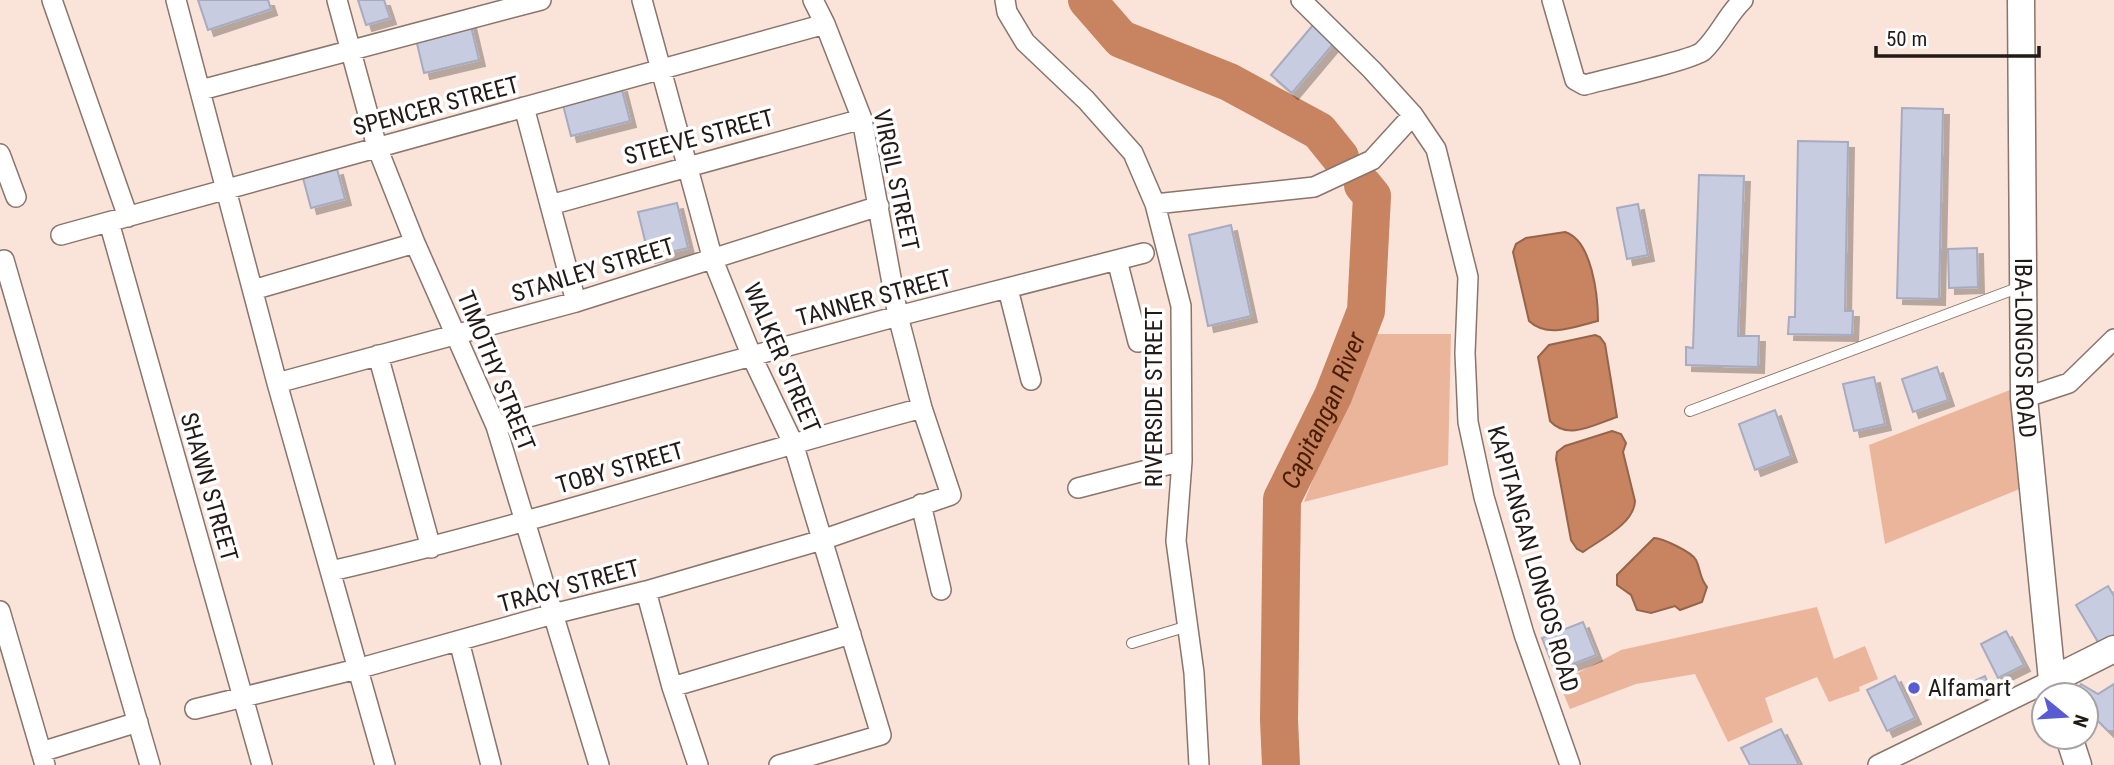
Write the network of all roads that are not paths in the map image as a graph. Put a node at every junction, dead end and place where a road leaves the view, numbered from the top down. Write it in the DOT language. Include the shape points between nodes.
graph roads {
  1 [pos="52,0"];
  2 [pos="176,0"];
  3 [pos="337,0"];
  4 [pos="541,0"];
  5 [pos="642,0"];
  6 [pos="813,0"];
  7 [pos="1004,0"];
  8 [pos="1301,0"];
  9 [pos="1552,0"];
  10 [pos="1743,0"];
  11 [pos="2021,0"];
  12 [pos="825,24"];
  13 [pos="352,50"];
  14 [pos="662,69"];
  15 [pos="201,90"];
  16 [pos="524,107"];
  17 [pos="1413,115"];
  18 [pos="862,119"];
  19 [pos="377,147"];
  20 [pos="0,154"];
  21 [pos="689,165"];
  22 [pos="226,189"];
  23 [pos="16,197"];
  24 [pos="1155,204"];
  25 [pos="550,205"];
  26 [pos="879,206"];
  27 [pos="118,219"];
  28 [pos="61,235"];
  29 [pos="415,243"];
  30 [pos="1144,253"];
  31 [pos="713,260"];
  32 [pos="1117,260"];
  33 [pos="0,262"];
  34 [pos="2025,285"];
  35 [pos="1008,289"];
  36 [pos="253,290"];
  37 [pos="576,302"];
  38 [pos="898,316"];
  39 [pos="457,335"];
  40 [pos="2114,339"];
  41 [pos="1138,342"];
  42 [pos="378,355"];
  43 [pos="752,357"];
  44 [pos="1031,380"];
  45 [pos="277,383"];
  46 [pos="2024,398"];
  47 [pos="922,408"];
  48 [pos="1690,411"];
  49 [pos="496,426"];
  50 [pos="793,443"];
  51 [pos="1182,461"];
  52 [pos="1078,488"];
  53 [pos="951,495"];
  54 [pos="921,505"];
  55 [pos="526,522"];
  56 [pos="822,540"];
  57 [pos="430,548"];
  58 [pos="331,571"];
  59 [pos="941,590"];
  60 [pos="646,591"];
  61 [pos="0,611"];
  62 [pos="553,614"];
  63 [pos="1188,626"];
  64 [pos="850,634"];
  65 [pos="459,641"];
  66 [pos="1132,643"];
  67 [pos="2114,649"];
  68 [pos="357,669"];
  69 [pos="9,676"];
  70 [pos="2053,681"];
  71 [pos="2063,681"];
  72 [pos="672,687"];
  73 [pos="243,698"];
  74 [pos="2030,698"];
  75 [pos="195,709"];
  76 [pos="138,722"];
  77 [pos="43,758"];
  78 [pos="150,765"];
  79 [pos="262,765"];
  80 [pos="385,765"];
  81 [pos="491,765"];
  82 [pos="599,765"];
  83 [pos="698,765"];
  84 [pos="779,765"];
  85 [pos="1199,765"];
  86 [pos="1570,765"];
  87 [pos="1878,765"];
  1 -- 27 [label="street, SHAWN STREET"];
  2 -- 15 [label="street"];
  3 -- 13 [label="street, TIMOTHY STREET"];
  4 -- 13 [label="street"];
  5 -- 14 [label="street, WALKER STREET"];
  6 -- 12 [label="street, VIRGIL STREET"];
  7 -- 24 [label="street, RIVERSIDE STREET" via="1025,42 1133,153"];
  8 -- 17 [label="street, KAPITANGAN LONGOS ROAD"];
  9 -- 10 [label="street" via="1575,80 1584,85 1701,54"];
  11 -- 34 [label="street, IBA-LONGOS ROAD"];
  12 -- 14 [label="street, SPENCER STREET"];
  12 -- 18 [label="street, VIRGIL STREET"];
  13 -- 15 [label="street"];
  13 -- 19 [label="street, TIMOTHY STREET"];
  14 -- 16 [label="street, SPENCER STREET"];
  14 -- 21 [label="street, WALKER STREET"];
  15 -- 22 [label="street"];
  16 -- 19 [label="street, SPENCER STREET"];
  16 -- 25 [label="street"];
  17 -- 24 [label="street" via="1372,160 1314,187"];
  17 -- 86 [label="street, KAPITANGAN LONGOS ROAD" via="1436,149 1468,276 1468,422 1485,497 1524,634"];
  18 -- 21 [label="street, STEEVE STREET"];
  18 -- 26 [label="street, VIRGIL STREET"];
  19 -- 22 [label="street, SPENCER STREET"];
  19 -- 29 [label="street, TIMOTHY STREET"];
  20 -- 23 [label="street"];
  21 -- 25 [label="street, STEEVE STREET"];
  21 -- 31 [label="street, WALKER STREET"];
  22 -- 27 [label="street, SPENCER STREET"];
  22 -- 36 [label="street"];
  24 -- 51 [label="street, RIVERSIDE STREET" via="1181,306"];
  25 -- 37 [label="street"];
  26 -- 31 [label="street, STANLEY STREET"];
  26 -- 38 [label="street, VIRGIL STREET"];
  27 -- 28 [label="street, SPENCER STREET"];
  27 -- 73 [label="street, SHAWN STREET"];
  29 -- 36 [label="street"];
  29 -- 39 [label="street, TIMOTHY STREET"];
  30 -- 32 [label="street, TANNER STREET"];
  31 -- 37 [label="street, STANLEY STREET"];
  31 -- 43 [label="street, WALKER STREET"];
  32 -- 35 [label="street, TANNER STREET"];
  32 -- 41 [label="street"];
  33 -- 76 [label="street" via="4,260"];
  34 -- 46 [label="street, IBA-LONGOS ROAD"];
  34 -- 48 [label="lane"];
  35 -- 38 [label="street, TANNER STREET"];
  35 -- 44 [label="street"];
  36 -- 45 [label="street"];
  37 -- 39 [label="street, STANLEY STREET"];
  38 -- 43 [label="street, TANNER STREET"];
  38 -- 47 [label="street, VIRGIL STREET"];
  39 -- 42 [label="street, STANLEY STREET"];
  39 -- 49 [label="street, TIMOTHY STREET"];
  40 -- 46 [label="street" via="2069,383"];
  42 -- 45 [label="street, STANLEY STREET"];
  42 -- 57 [label="street"];
  43 -- 49 [label="street, TANNER STREET"];
  43 -- 50 [label="street, WALKER STREET"];
  45 -- 58 [label="street"];
  46 -- 70 [label="street, IBA-LONGOS ROAD"];
  47 -- 50 [label="street, TOBY STREET"];
  47 -- 53 [label="street, VIRGIL STREET"];
  49 -- 55 [label="street, TIMOTHY STREET"];
  50 -- 55 [label="street, TOBY STREET"];
  50 -- 56 [label="street, WALKER STREET"];
  51 -- 52 [label="street"];
  51 -- 63 [label="street, RIVERSIDE STREET" via="1176,541"];
  53 -- 54 [label="street, TRACY STREET"];
  54 -- 56 [label="street, TRACY STREET"];
  54 -- 59 [label="street"];
  55 -- 57 [label="street, TOBY STREET"];
  55 -- 62 [label="street, TIMOTHY STREET"];
  56 -- 60 [label="street, TRACY STREET"];
  56 -- 64 [label="street, WALKER STREET"];
  57 -- 58 [label="street, TOBY STREET"];
  58 -- 68 [label="street"];
  60 -- 62 [label="street, TRACY STREET"];
  60 -- 72 [label="street"];
  61 -- 69 [label="street"];
  62 -- 65 [label="street, TRACY STREET"];
  62 -- 82 [label="street, TIMOTHY STREET"];
  63 -- 66 [label="lane"];
  63 -- 85 [label="street, RIVERSIDE STREET"];
  64 -- 72 [label="street"];
  64 -- 84 [label="street, WALKER STREET" via="881,735"];
  65 -- 68 [label="street, TRACY STREET"];
  65 -- 81 [label="street"];
  67 -- 71 [label="street"];
  68 -- 73 [label="street, TRACY STREET"];
  68 -- 80 [label="street"];
  69 -- 77 [label="street"];
  72 -- 83 [label="street"];
  73 -- 75 [label="street, TRACY STREET"];
  73 -- 79 [label="street, SHAWN STREET"];
  74 -- 87 [label="street"];
  76 -- 77 [label="street"];
  76 -- 78 [label="street"];
}
